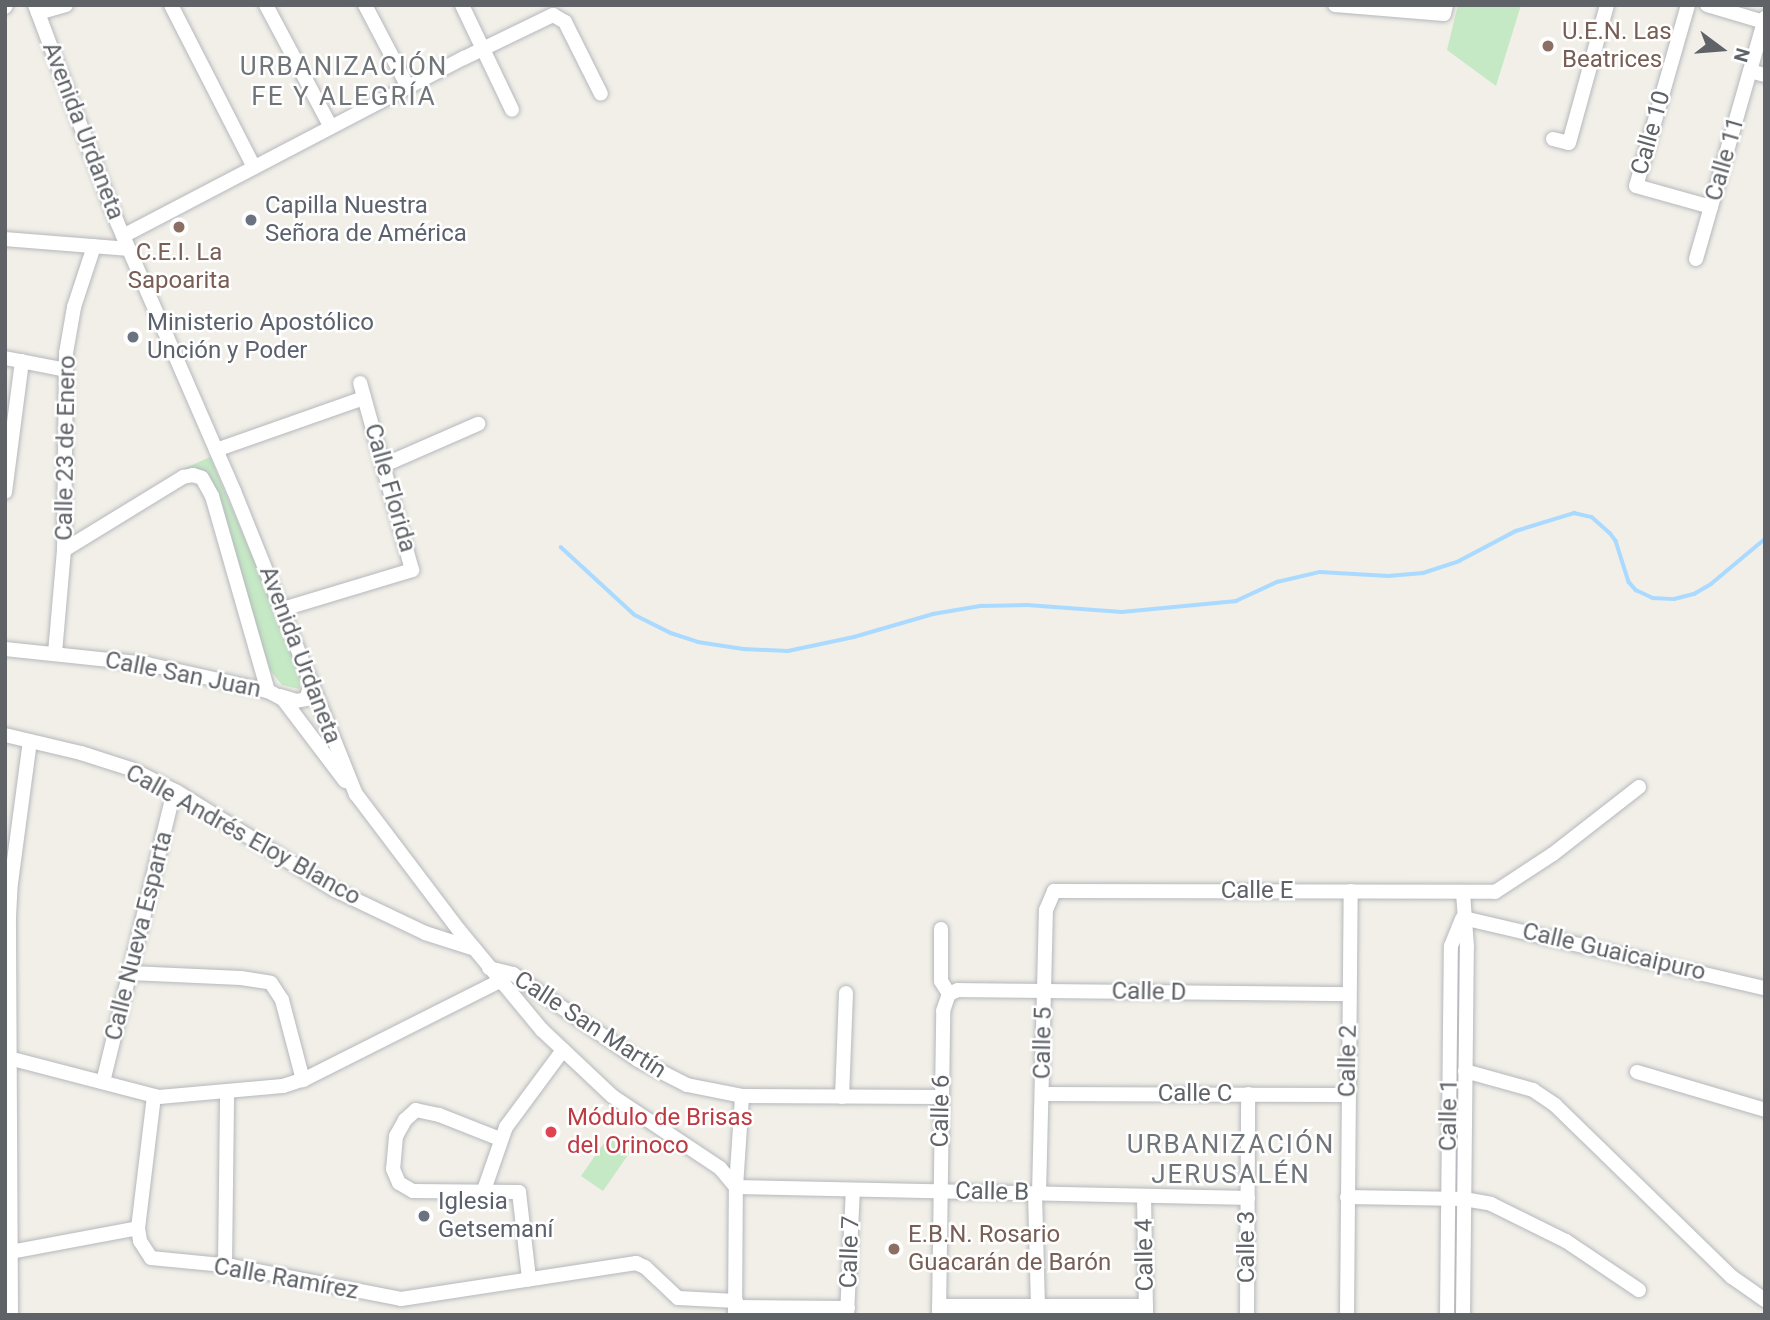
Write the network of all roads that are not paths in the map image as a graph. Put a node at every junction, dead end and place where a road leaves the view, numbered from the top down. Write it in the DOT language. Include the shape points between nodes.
graph roads {
  1 [pos="66,5"];
  2 [pos="171,5"];
  3 [pos="266,5"];
  4 [pos="365,5"];
  5 [pos="462,5"];
  6 [pos="1335,5"];
  7 [pos="1607,5"];
  8 [pos="1688,5"];
  9 [pos="1707,5"];
  10 [pos="1363,6"];
  11 [pos="36,9"];
  12 [pos="1445,9"];
  13 [pos="1764,20"];
  14 [pos="483,48"];
  15 [pos="1750,71"];
  16 [pos="1765,75"];
  17 [pos="408,87"];
  18 [pos="601,94"];
  19 [pos="512,110"];
  20 [pos="331,127"];
  21 [pos="1553,139"];
  22 [pos="254,167"];
  23 [pos="1711,207"];
  24 [pos="5,239"];
  25 [pos="126,243"];
  26 [pos="94,246"];
  27 [pos="1696,259"];
  28 [pos="5,358"];
  29 [pos="22,361"];
  30 [pos="66,370"];
  31 [pos="360,383"];
  32 [pos="364,398"];
  33 [pos="478,424"];
  34 [pos="216,450"];
  35 [pos="384,465"];
  36 [pos="5,492"];
  37 [pos="64,550"];
  38 [pos="283,608"];
  39 [pos="5,649"];
  40 [pos="55,653"];
  41 [pos="312,682"];
  42 [pos="274,694"];
  43 [pos="5,735"];
  44 [pos="30,741"];
  45 [pos="1639,787"];
  46 [pos="174,790"];
  47 [pos="356,794"];
  48 [pos="1351,891"];
  49 [pos="1463,893"];
  50 [pos="1051,894"];
  51 [pos="8,902"];
  52 [pos="1463,918"];
  53 [pos="941,929"];
  54 [pos="475,949"];
  55 [pos="489,968"];
  56 [pos="130,973"];
  57 [pos="500,981"];
  58 [pos="1765,988"];
  59 [pos="1044,991"];
  60 [pos="846,993"];
  61 [pos="949,994"];
  62 [pos="1349,994"];
  63 [pos="563,1050"];
  64 [pos="7,1057"];
  65 [pos="1465,1071"];
  66 [pos="1637,1072"];
  67 [pos="303,1080"];
  68 [pos="103,1082"];
  69 [pos="227,1091"];
  70 [pos="1042,1094"];
  71 [pos="1248,1094"];
  72 [pos="1348,1095"];
  73 [pos="154,1096"];
  74 [pos="741,1096"];
  75 [pos="842,1097"];
  76 [pos="942,1097"];
  77 [pos="1765,1110"];
  78 [pos="500,1139"];
  79 [pos="736,1187"];
  80 [pos="484,1190"];
  81 [pos="853,1190"];
  82 [pos="940,1191"];
  83 [pos="1037,1193"];
  84 [pos="1144,1196"];
  85 [pos="1347,1197"];
  86 [pos="1248,1198"];
  87 [pos="1448,1199"];
  88 [pos="1464,1199"];
  89 [pos="138,1228"];
  90 [pos="9,1257"];
  91 [pos="225,1265"];
  92 [pos="529,1279"];
  93 [pos="1639,1290"];
  94 [pos="1765,1300"];
  95 [pos="1038,1306"];
  96 [pos="735,1307"];
  97 [pos="939,1310"];
  98 [pos="1146,1310"];
  99 [pos="847,1311"];
  100 [pos="11,1315"];
  101 [pos="1247,1315"];
  102 [pos="1347,1315"];
  103 [pos="1447,1315"];
  104 [pos="1463,1315"];
  1 -- 11 [label="street"];
  2 -- 22 [label="street"];
  3 -- 20 [label="street"];
  4 -- 17 [label="street"];
  5 -- 14 [label="street"];
  6 -- 10 [label="street"];
  7 -- 21 [label="street" via="1569,143"];
  8 -- 23 [label="street, Calle 10" via="1636,186"];
  9 -- 13 [label="street"];
  10 -- 12 [label="street"];
  11 -- 25 [label="street, Avenida Urdaneta"];
  13 -- 15 [label="street, Calle 11"];
  14 -- 17 [label="street"];
  14 -- 18 [label="street" via="558,16"];
  14 -- 19 [label="street"];
  15 -- 16 [label="street"];
  15 -- 23 [label="street, Calle 11"];
  17 -- 20 [label="street"];
  20 -- 22 [label="street"];
  22 -- 25 [label="street"];
  23 -- 27 [label="street, Calle 11"];
  24 -- 26 [label="street"];
  25 -- 26 [label="street"];
  25 -- 34 [label="street, Avenida Urdaneta"];
  26 -- 30 [label="street, Calle 23 de Enero" via="74,307"];
  28 -- 29 [label="street"];
  29 -- 30 [label="street"];
  29 -- 36 [label="street"];
  30 -- 37 [label="street, Calle 23 de Enero"];
  31 -- 32 [label="street, Calle Florida"];
  32 -- 34 [label="street, Calle Florida"];
  32 -- 35 [label="street, Calle Florida"];
  33 -- 35 [label="street"];
  34 -- 38 [label="street, Avenida Urdaneta"];
  35 -- 38 [label="street, Calle Florida" via="412,570"];
  37 -- 40 [label="street, Calle 23 de Enero"];
  37 -- 42 [label="street" via="183,477 202,478 212,496"];
  38 -- 41 [label="street, Avenida Urdaneta"];
  39 -- 40 [label="street, Calle San Juan"];
  40 -- 42 [label="street, Calle San Juan" via="148,664"];
  41 -- 42 [label="street" via="306,699 296,701"];
  41 -- 47 [label="street, Avenida Urdaneta"];
  42 -- 47 [label="street, Calle San Juan"];
  43 -- 44 [label="street, Calle Andrés Eloy Blanco"];
  44 -- 46 [label="street, Calle Andrés Eloy Blanco" via="107,761"];
  44 -- 51 [label="street"];
  45 -- 49 [label="street, Calle E" via="1503,889"];
  46 -- 54 [label="street, Calle Andrés Eloy Blanco" via="335,890 425,933"];
  46 -- 56 [label="street, Calle Nueva Esparta"];
  47 -- 54 [label="street, Avenida Urdaneta"];
  48 -- 49 [label="street, Calle E"];
  48 -- 50 [label="street, Calle E" via="1062,890"];
  48 -- 62 [label="street, Calle 2"];
  49 -- 52 [label="street, Calle 1"];
  50 -- 59 [label="street, Calle 5" via="1046,910"];
  51 -- 64 [label="street"];
  52 -- 58 [label="street, Calle Guaicaipuro"];
  52 -- 65 [label="street, Calle 1" via="1467,947"];
  52 -- 87 [label="street, Calle 1" via="1451,946"];
  53 -- 61 [label="street" via="941,981"];
  54 -- 55 [label="street, Avenida Urdaneta"];
  55 -- 57 [label="street, Avenida Urdaneta"];
  55 -- 74 [label="street, Calle San Martín" via="513,974 659,1073 687,1086"];
  56 -- 67 [label="street" via="271,983 282,1000"];
  56 -- 68 [label="street, Calle Nueva Esparta"];
  57 -- 63 [label="street, Avenida Urdaneta"];
  57 -- 67 [label="street"];
  59 -- 61 [label="street, Calle D" via="958,990"];
  59 -- 62 [label="street, Calle D"];
  59 -- 70 [label="street, Calle 5"];
  60 -- 75 [label="street"];
  61 -- 76 [label="street, Calle 6" via="943,1011"];
  62 -- 72 [label="street, Calle 2"];
  63 -- 78 [label="street"];
  63 -- 79 [label="street, Avenida Urdaneta" via="612,1096 720,1168"];
  64 -- 68 [label="street"];
  64 -- 90 [label="street"];
  65 -- 88 [label="street, Calle 1"];
  65 -- 94 [label="street" via="1526,1088 1555,1105 1732,1276"];
  66 -- 77 [label="street"];
  67 -- 69 [label="street"];
  68 -- 73 [label="street"];
  69 -- 73 [label="street"];
  69 -- 91 [label="street"];
  70 -- 71 [label="street, Calle C"];
  70 -- 83 [label="street, Calle 5"];
  71 -- 72 [label="street, Calle C"];
  71 -- 86 [label="street, Calle 3"];
  72 -- 85 [label="street, Calle 2"];
  73 -- 89 [label="street"];
  74 -- 75 [label="street, Calle San Martín"];
  74 -- 79 [label="street"];
  75 -- 76 [label="street, Calle San Martín"];
  76 -- 82 [label="street, Calle 6"];
  78 -- 80 [label="street"];
  78 -- 80 [label="street" via="418,1110 410,1113 396,1136 393,1169 406,1188"];
  79 -- 81 [label="street, Calle B"];
  79 -- 96 [label="street"];
  80 -- 92 [label="street" via="519,1192"];
  81 -- 82 [label="street, Calle B"];
  81 -- 99 [label="street, Calle 7"];
  82 -- 83 [label="street, Calle B"];
  82 -- 97 [label="street, Calle 6"];
  83 -- 84 [label="street, Calle B"];
  83 -- 95 [label="street, Calle 5"];
  84 -- 86 [label="street, Calle B"];
  84 -- 98 [label="street, Calle 4"];
  85 -- 87 [label="street"];
  85 -- 102 [label="street, Calle 2"];
  86 -- 101 [label="street, Calle 3"];
  87 -- 88 [label="street"];
  87 -- 103 [label="street, Calle 1"];
  88 -- 93 [label="street" via="1491,1204 1527,1220"];
  88 -- 104 [label="street, Calle 1"];
  89 -- 90 [label="street"];
  89 -- 91 [label="street, Calle Ramírez" via="151,1258"];
  90 -- 100 [label="street"];
  91 -- 92 [label="street, Calle Ramírez" via="392,1298"];
  92 -- 96 [label="street, Calle Ramírez" via="640,1264 678,1298"];
  95 -- 97 [label="street"];
  95 -- 98 [label="street"];
  96 -- 99 [label="street, Calle Ramírez"];
}
